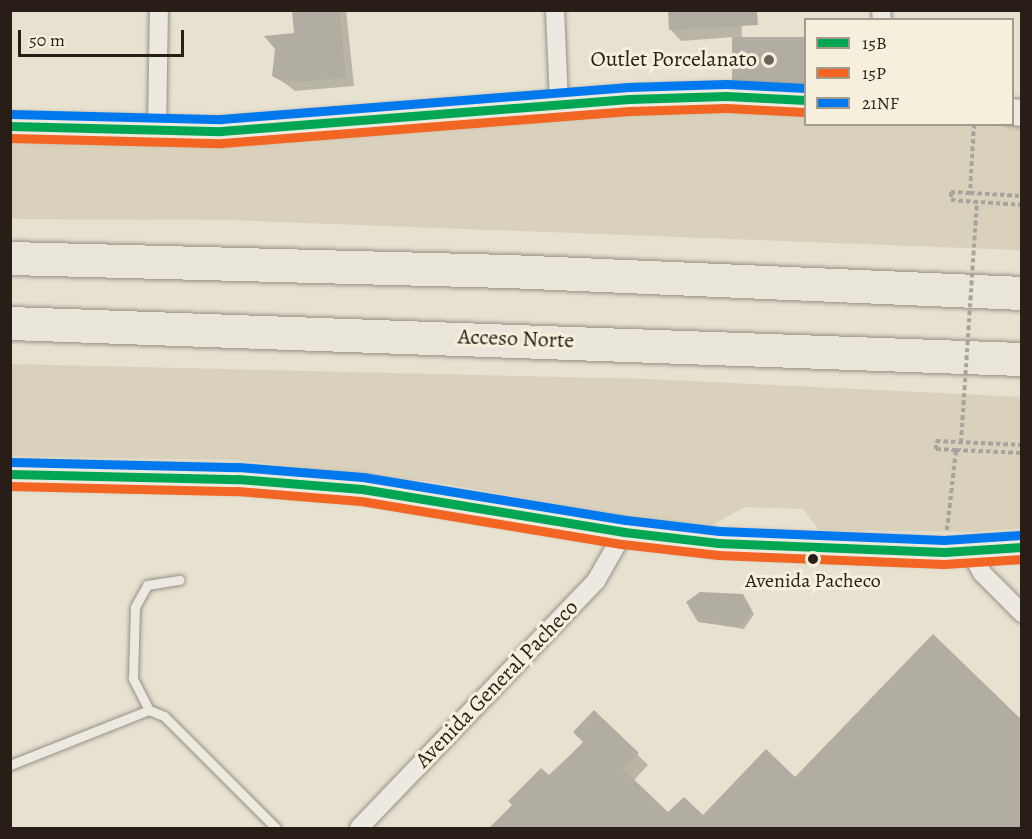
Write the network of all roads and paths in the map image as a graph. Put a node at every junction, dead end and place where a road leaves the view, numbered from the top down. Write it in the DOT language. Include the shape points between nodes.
graph roads {
  1 [pos="159,10"];
  2 [pos="555,10"];
  3 [pos="804,100"];
  4 [pos="559,104"];
  5 [pos="10,126"];
  6 [pos="974,126"];
  7 [pos="157,131"];
  8 [pos="970,193"];
  9 [pos="1022,196"];
  10 [pos="976,202"];
  11 [pos="1022,205"];
  12 [pos="10,258"];
  13 [pos="1022,293"];
  14 [pos="10,323"];
  15 [pos="1022,359"];
  16 [pos="961,441"];
  17 [pos="1022,445"];
  18 [pos="956,450"];
  19 [pos="1022,453"];
  20 [pos="10,474"];
  21 [pos="624,532"];
  22 [pos="1022,547"];
  23 [pos="970,550"];
  24 [pos="944,552"];
  25 [pos="180,580"];
  26 [pos="1022,613"];
  27 [pos="149,710"];
  28 [pos="10,765"];
  29 [pos="276,828"];
  30 [pos="359,828"];
  1 -- 7 [label="street"];
  2 -- 4 [label="street"];
  3 -- 4 [label="street" via="726,96"];
  4 -- 7 [label="street" via="221,131"];
  5 -- 7 [label="street"];
  6 -- 8 [label="path"];
  8 -- 9 [label="path"];
  8 -- 10 [label="path" via="951,192 951,200"];
  10 -- 11 [label="path"];
  10 -- 16 [label="path, bridge"];
  12 -- 13 [label="highway" via="508,271"];
  14 -- 15 [label="highway, Acceso Norte"];
  16 -- 17 [label="path"];
  16 -- 18 [label="path" via="936,441 936,449"];
  18 -- 19 [label="path"];
  18 -- 24 [label="path"];
  20 -- 21 [label="street" via="238,479 362,489"];
  21 -- 24 [label="street" via="776,546"];
  21 -- 30 [label="street, Avenida General Pacheco" via="596,581"];
  22 -- 23 [label="street"];
  23 -- 24 [label="street"];
  23 -- 26 [label="street" via="982,573"];
  25 -- 27 [label="lane" via="147,585 135,608 133,678"];
  27 -- 28 [label="lane"];
  27 -- 29 [label="lane" via="164,716"];
}
